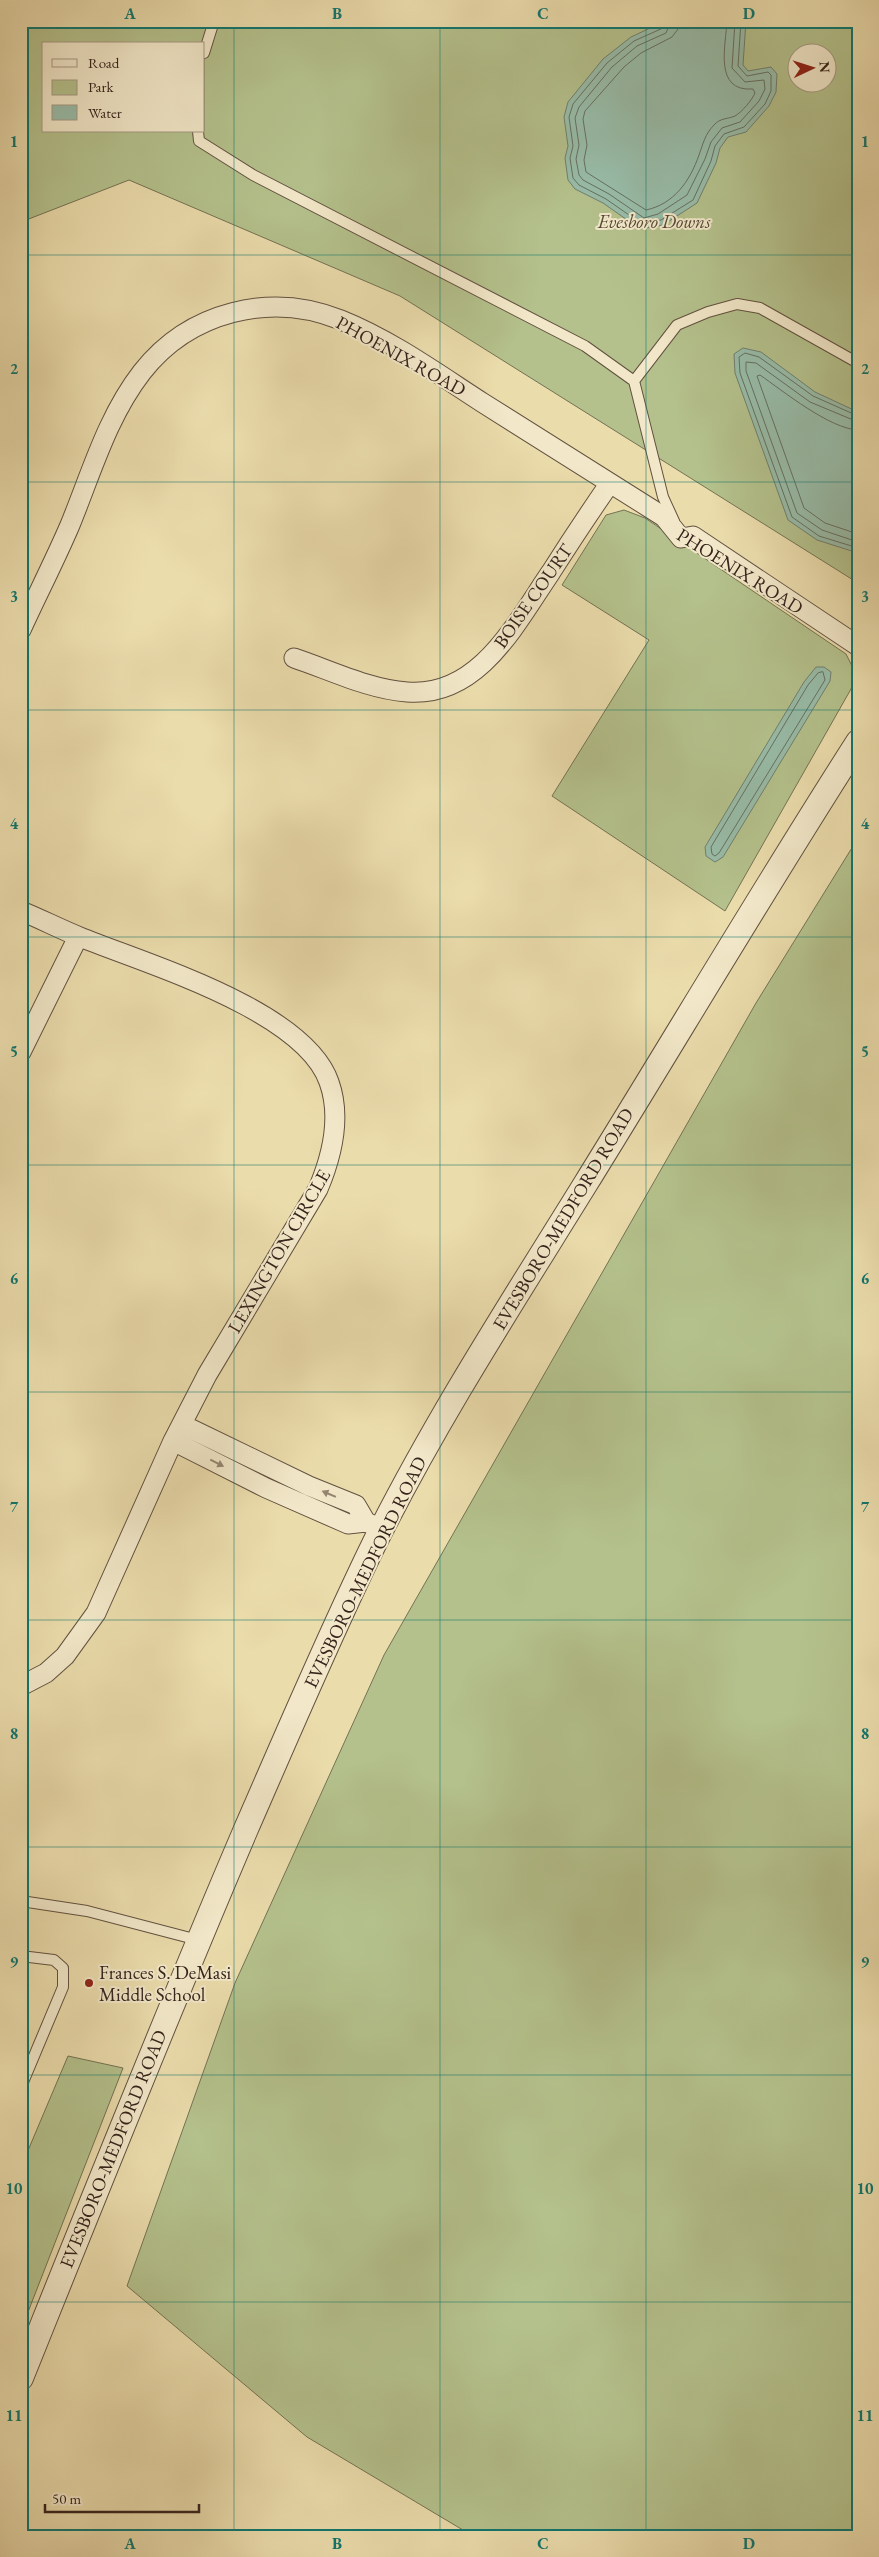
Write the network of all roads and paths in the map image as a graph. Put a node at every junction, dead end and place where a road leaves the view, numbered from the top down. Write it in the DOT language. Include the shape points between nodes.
graph roads {
  1 [pos="214,21"];
  2 [pos="205,50"];
  3 [pos="198,132"];
  4 [pos="858,363"];
  5 [pos="634,381"];
  6 [pos="610,483"];
  7 [pos="681,538"];
  8 [pos="21,630"];
  9 [pos="858,646"];
  10 [pos="294,658"];
  11 [pos="858,742"];
  12 [pos="21,911"];
  13 [pos="78,936"];
  14 [pos="21,1052"];
  15 [pos="183,1425"];
  16 [pos="173,1441"];
  17 [pos="374,1525"];
  18 [pos="21,1686"];
  19 [pos="21,1901"];
  20 [pos="198,1940"];
  21 [pos="21,1956"];
  22 [pos="21,2087"];
  23 [pos="21,2378"];
  1 -- 2 [label="lane"];
  3 -- 5 [label="lane" via="199,141 253,175 585,346"];
  4 -- 5 [label="lane" via="760,308 737,304 677,325"];
  5 -- 7 [label="lane" via="663,497"];
  6 -- 7 [label="street, PHOENIX ROAD" via="664,517"];
  6 -- 8 [label="street, PHOENIX ROAD" via="399,350 341,320 311,310 280,306 248,308 218,316 189,329 163,349 141,373 123,401"];
  6 -- 10 [label="street, BOISE COURT" via="508,636 474,671 453,685 430,692 385,689"];
  7 -- 9 [label="street, PHOENIX ROAD" via="693,536"];
  11 -- 17 [label="street, EVESBORO-MEDFORD ROAD"];
  12 -- 13 [label="street, LEXINGTON CIRCLE"];
  13 -- 14 [label="street"];
  13 -- 15 [label="street, LEXINGTON CIRCLE" via="173,973 255,1012 298,1041 317,1060 329,1082 334,1116 330,1161 318,1189 207,1375"];
  15 -- 16 [label="street, LEXINGTON CIRCLE"];
  17 -- 15 [label="street, one-way" via="356,1505"];
  16 -- 17 [label="street, one-way" via="266,1488 348,1524"];
  16 -- 18 [label="street, LEXINGTON CIRCLE" via="96,1612 65,1656 46,1673"];
  17 -- 20 [label="street, EVESBORO-MEDFORD ROAD"];
  19 -- 20 [label="lane" via="87,1910"];
  20 -- 23 [label="street, EVESBORO-MEDFORD ROAD"];
  21 -- 22 [label="lane" via="54,1960 64,1968 63,1988"];
}
